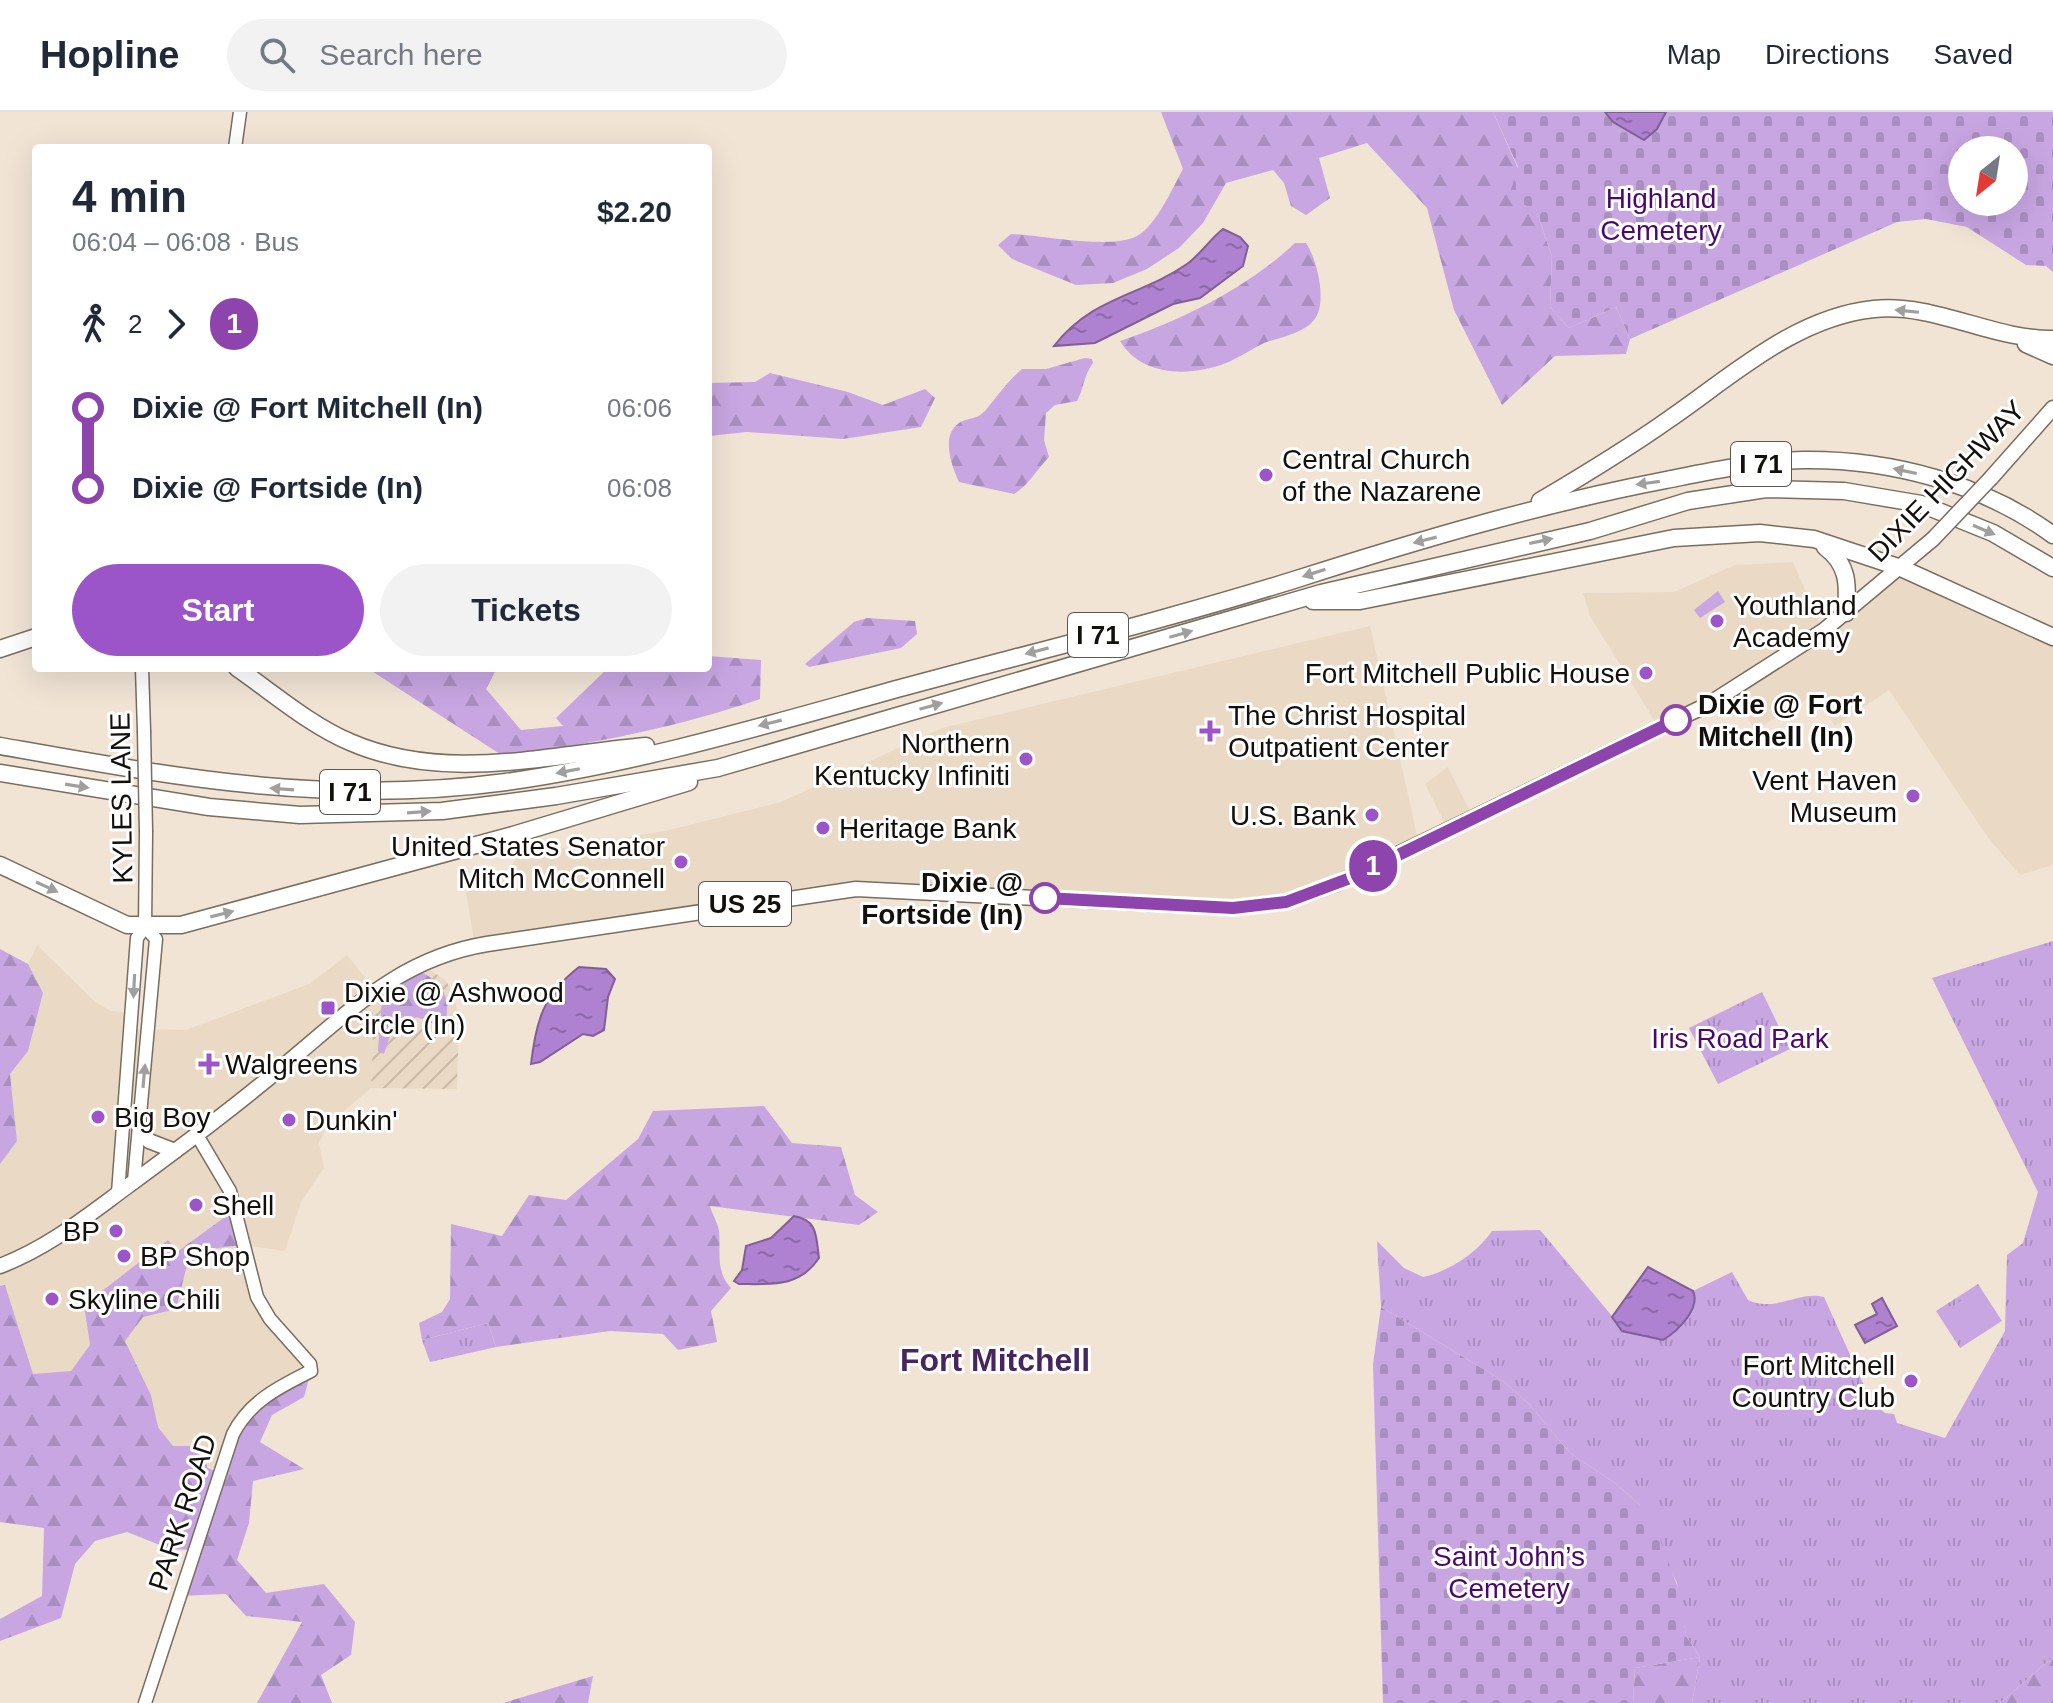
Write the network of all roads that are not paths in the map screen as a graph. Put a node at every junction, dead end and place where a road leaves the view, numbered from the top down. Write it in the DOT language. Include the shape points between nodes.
graph roads {
  1 [pos="240,112"];
  2 [pos="236,144"];
  3 [pos="1984,327"];
  4 [pos="2053,339"];
  5 [pos="2053,356"];
  6 [pos="2053,408"];
  7 [pos="1525,511"];
  8 [pos="2053,535"];
  9 [pos="1814,539"];
  10 [pos="1901,568"];
  11 [pos="2053,568"];
  12 [pos="1294,601"];
  13 [pos="1846,613"];
  14 [pos="2053,637"];
  15 [pos="32,638"];
  16 [pos="0,649"];
  17 [pos="142,672"];
  18 [pos="243,672"];
  19 [pos="699,741"];
  20 [pos="0,746"];
  21 [pos="718,768"];
  22 [pos="0,773"];
  23 [pos="0,865"];
  24 [pos="145,927"];
  25 [pos="140,1126"];
  26 [pos="197,1135"];
  27 [pos="175,1151"];
  28 [pos="134,1181"];
  29 [pos="118,1193"];
  30 [pos="0,1266"];
  31 [pos="145,1703"];
  1 -- 2 [label="main road"];
  3 -- 4 [label="highway"];
  3 -- 5 [label="highway"];
  3 -- 7 [label="highway, one-way" via="1935,314 1884,309 1813,325"];
  6 -- 10 [label="main road, DIXIE HIGHWAY / US 25, bridge"];
  8 -- 7 [label="highway, I 71, one-way" via="1997,502 1942,479 1850,462 1741,466 1625,486"];
  7 -- 19 [label="highway, I 71, one-way" via="1218,602"];
  9 -- 10 [label="highway"];
  9 -- 12 [label="highway" via="1760,533 1696,535 1360,601"];
  9 -- 13 [label="highway" via="1845,568"];
  10 -- 13 [label="main road, DIXIE HIGHWAY / US 25"];
  10 -- 14 [label="highway"];
  12 -- 11 [label="highway, I 71, one-way" via="1590,531 1688,501 1766,489 1844,491 1921,504 1993,533"];
  21 -- 12 [label="highway, I 71, one-way"];
  13 -- 26 [label="main road, DIXIE HIGHWAY / US 25" via="1709,704 1310,895 1233,908 856,889 475,946 395,976"];
  15 -- 16 [label="highway"];
  17 -- 24 [label="main road, KYLES LANE, bridge"];
  18 -- 19 [label="highway" via="325,729 404,761 481,763"];
  19 -- 20 [label="highway, I 71, one-way" via="569,772 384,792 245,787"];
  22 -- 21 [label="highway, I 71, one-way" via="209,807 343,816 501,804"];
  24 -- 21 [label="highway, one-way" via="181,925 499,839 701,778"];
  23 -- 24 [label="highway, one-way" via="127,925"];
  25 -- 24 [label="main road, KYLES LANE, one-way" via="156,939"];
  24 -- 29 [label="main road, KYLES LANE, one-way" via="137,938"];
  25 -- 27 [label="main road" via="149,1141"];
  25 -- 28 [label="main road, KYLES LANE"];
  26 -- 27 [label="main road, DIXIE HIGHWAY / US 25"];
  26 -- 31 [label="main road, PARK ROAD" via="230,1191 257,1297 311,1371 269,1392 249,1409 233,1434"];
  27 -- 28 [label="main road, DIXIE HIGHWAY / US 25"];
  28 -- 29 [label="main road, DIXIE HIGHWAY / US 25"];
  29 -- 30 [label="main road, DIXIE HIGHWAY / US 25" via="59,1237"];
}
